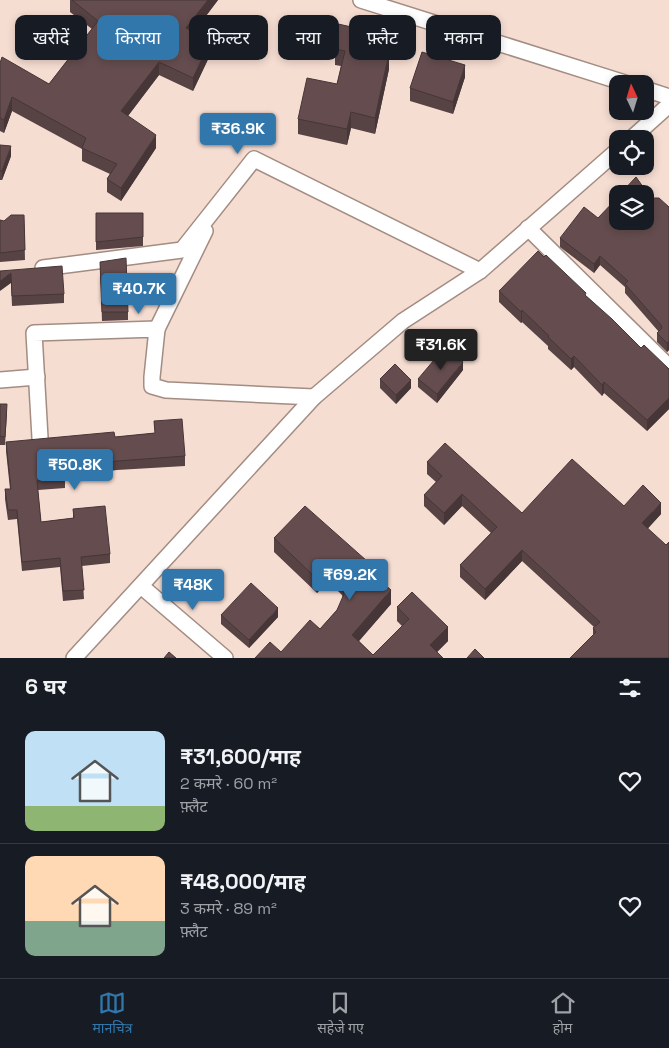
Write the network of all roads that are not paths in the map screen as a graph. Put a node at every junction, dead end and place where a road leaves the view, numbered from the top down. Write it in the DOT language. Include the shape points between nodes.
graph roads {
  1 [pos="361,0"];
  2 [pos="609,78"];
  3 [pos="654,92"];
  4 [pos="669,97"];
  5 [pos="669,106"];
  6 [pos="641,130"];
  7 [pos="609,158"];
  8 [pos="218,204"];
  9 [pos="528,228"];
  10 [pos="26,269"];
  11 [pos="480,271"];
  12 [pos="157,329"];
  13 [pos="669,366"];
  14 [pos="37,377"];
  15 [pos="0,380"];
  16 [pos="314,397"];
  17 [pos="40,438"];
  18 [pos="141,586"];
  19 [pos="74,658"];
  20 [pos="225,658"];
  1 -- 2 [label="street"];
  3 -- 4 [label="street"];
  5 -- 6 [label="street"];
  7 -- 9 [label="street"];
  8 -- 10 [label="street" via="182,250"];
  8 -- 11 [label="street" via="254,159"];
  8 -- 12 [label="street"];
  9 -- 11 [label="street"];
  9 -- 13 [label="street"];
  11 -- 16 [label="street" via="403,320"];
  12 -- 14 [label="street" via="34,333"];
  12 -- 16 [label="street" via="152,386 166,390"];
  14 -- 15 [label="street"];
  14 -- 17 [label="street"];
  16 -- 18 [label="street"];
  18 -- 19 [label="street"];
  18 -- 20 [label="street"];
}
